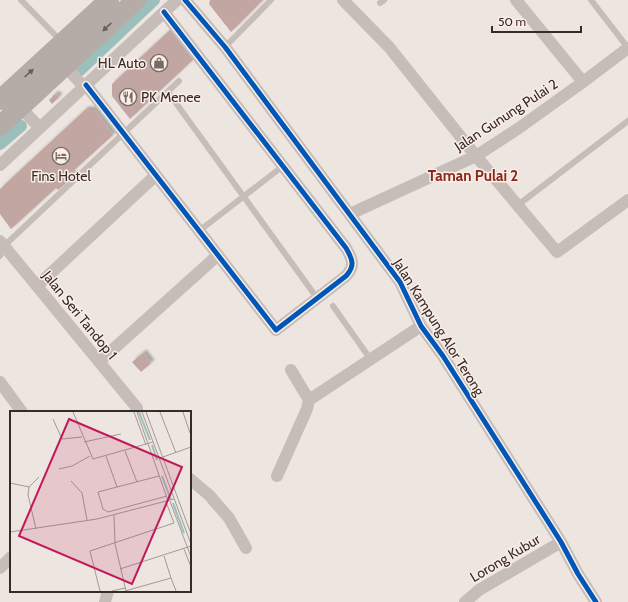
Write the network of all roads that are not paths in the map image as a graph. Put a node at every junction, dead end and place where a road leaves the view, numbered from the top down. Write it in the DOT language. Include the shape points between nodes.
graph roads {
  1 [pos="21,0"];
  2 [pos="109,0"];
  3 [pos="136,0"];
  4 [pos="177,0"];
  5 [pos="271,0"];
  6 [pos="343,0"];
  7 [pos="516,0"];
  8 [pos="591,0"];
  9 [pos="191,2"];
  10 [pos="164,12"];
  11 [pos="62,42"];
  12 [pos="225,47"];
  13 [pos="628,48"];
  14 [pos="65,66"];
  15 [pos="179,81"];
  16 [pos="583,82"];
  17 [pos="85,86"];
  18 [pos="168,92"];
  19 [pos="0,100"];
  20 [pos="20,107"];
  21 [pos="628,121"];
  22 [pos="0,126"];
  23 [pos="40,128"];
  24 [pos="124,134"];
  25 [pos="476,156"];
  26 [pos="0,165"];
  27 [pos="283,166"];
  28 [pos="156,175"];
  29 [pos="244,196"];
  30 [pos="628,200"];
  31 [pos="518,205"];
  32 [pos="350,214"];
  33 [pos="200,231"];
  34 [pos="1,248"];
  35 [pos="218,255"];
  36 [pos="37,286"];
  37 [pos="317,298"];
  38 [pos="333,306"];
  39 [pos="422,326"];
  40 [pos="370,360"];
  41 [pos="99,362"];
  42 [pos="291,370"];
  43 [pos="0,382"];
  44 [pos="309,400"];
  45 [pos="137,410"];
  46 [pos="21,411"];
  47 [pos="277,476"];
  48 [pos="191,480"];
  49 [pos="561,542"];
  50 [pos="246,548"];
  51 [pos="10,557"];
  52 [pos="0,568"];
  53 [pos="108,592"];
  54 [pos="105,602"];
  55 [pos="465,602"];
  56 [pos="596,602"];
  1 -- 11 [label="lane"];
  2 -- 11 [label="main road"];
  3 -- 14 [label="main road, one-way"];
  4 -- 10 [label="street"];
  5 -- 12 [label="lane"];
  6 -- 25 [label="street" via="389,47"];
  7 -- 16 [label="street"];
  8 -- 13 [label="lane"];
  9 -- 12 [label="street, Jalan Kampung Alor Terong"];
  10 -- 17 [label="street"];
  10 -- 27 [label="street"];
  19 -- 11 [label="main road, one-way"];
  12 -- 32 [label="street, Jalan Kampung Alor Terong"];
  13 -- 16 [label="street, Jalan Gunung Pulai 2"];
  14 -- 17 [label="street"];
  14 -- 20 [label="main road"];
  15 -- 18 [label="lane"];
  16 -- 25 [label="street, Jalan Gunung Pulai 2"];
  17 -- 23 [label="street"];
  17 -- 24 [label="street"];
  18 -- 24 [label="lane"];
  18 -- 29 [label="lane"];
  20 -- 22 [label="main road"];
  20 -- 23 [label="street"];
  21 -- 31 [label="lane"];
  23 -- 26 [label="street"];
  24 -- 28 [label="street"];
  24 -- 34 [label="lane"];
  25 -- 31 [label="street"];
  25 -- 32 [label="street, Jalan Gunung Pulai 2"];
  27 -- 29 [label="lane"];
  27 -- 37 [label="street" via="346,248 353,263 351,271 346,276"];
  28 -- 33 [label="street"];
  28 -- 36 [label="street"];
  29 -- 33 [label="lane"];
  29 -- 37 [label="lane"];
  30 -- 31 [label="street" via="557,252"];
  32 -- 39 [label="street, Jalan Kampung Alor Terong" via="400,282"];
  33 -- 35 [label="street"];
  34 -- 36 [label="street, Jalan Seri Tandop 1"];
  35 -- 37 [label="street" via="276,330"];
  35 -- 41 [label="street"];
  36 -- 41 [label="street, Jalan Seri Tandop 1"];
  38 -- 40 [label="lane"];
  39 -- 40 [label="street"];
  39 -- 49 [label="street, Jalan Kampung Alor Terong"];
  40 -- 44 [label="street"];
  41 -- 45 [label="street, Jalan Seri Tandop 1"];
  42 -- 44 [label="street"];
  43 -- 46 [label="street"];
  44 -- 47 [label="street" via="307,410"];
  48 -- 50 [label="street" via="209,495 229,518"];
  49 -- 55 [label="street, Lorong Kubur" via="479,590"];
  49 -- 56 [label="street, Jalan Kampung Alor Terong"];
  51 -- 52 [label="street"];
  53 -- 54 [label="street"];
}
